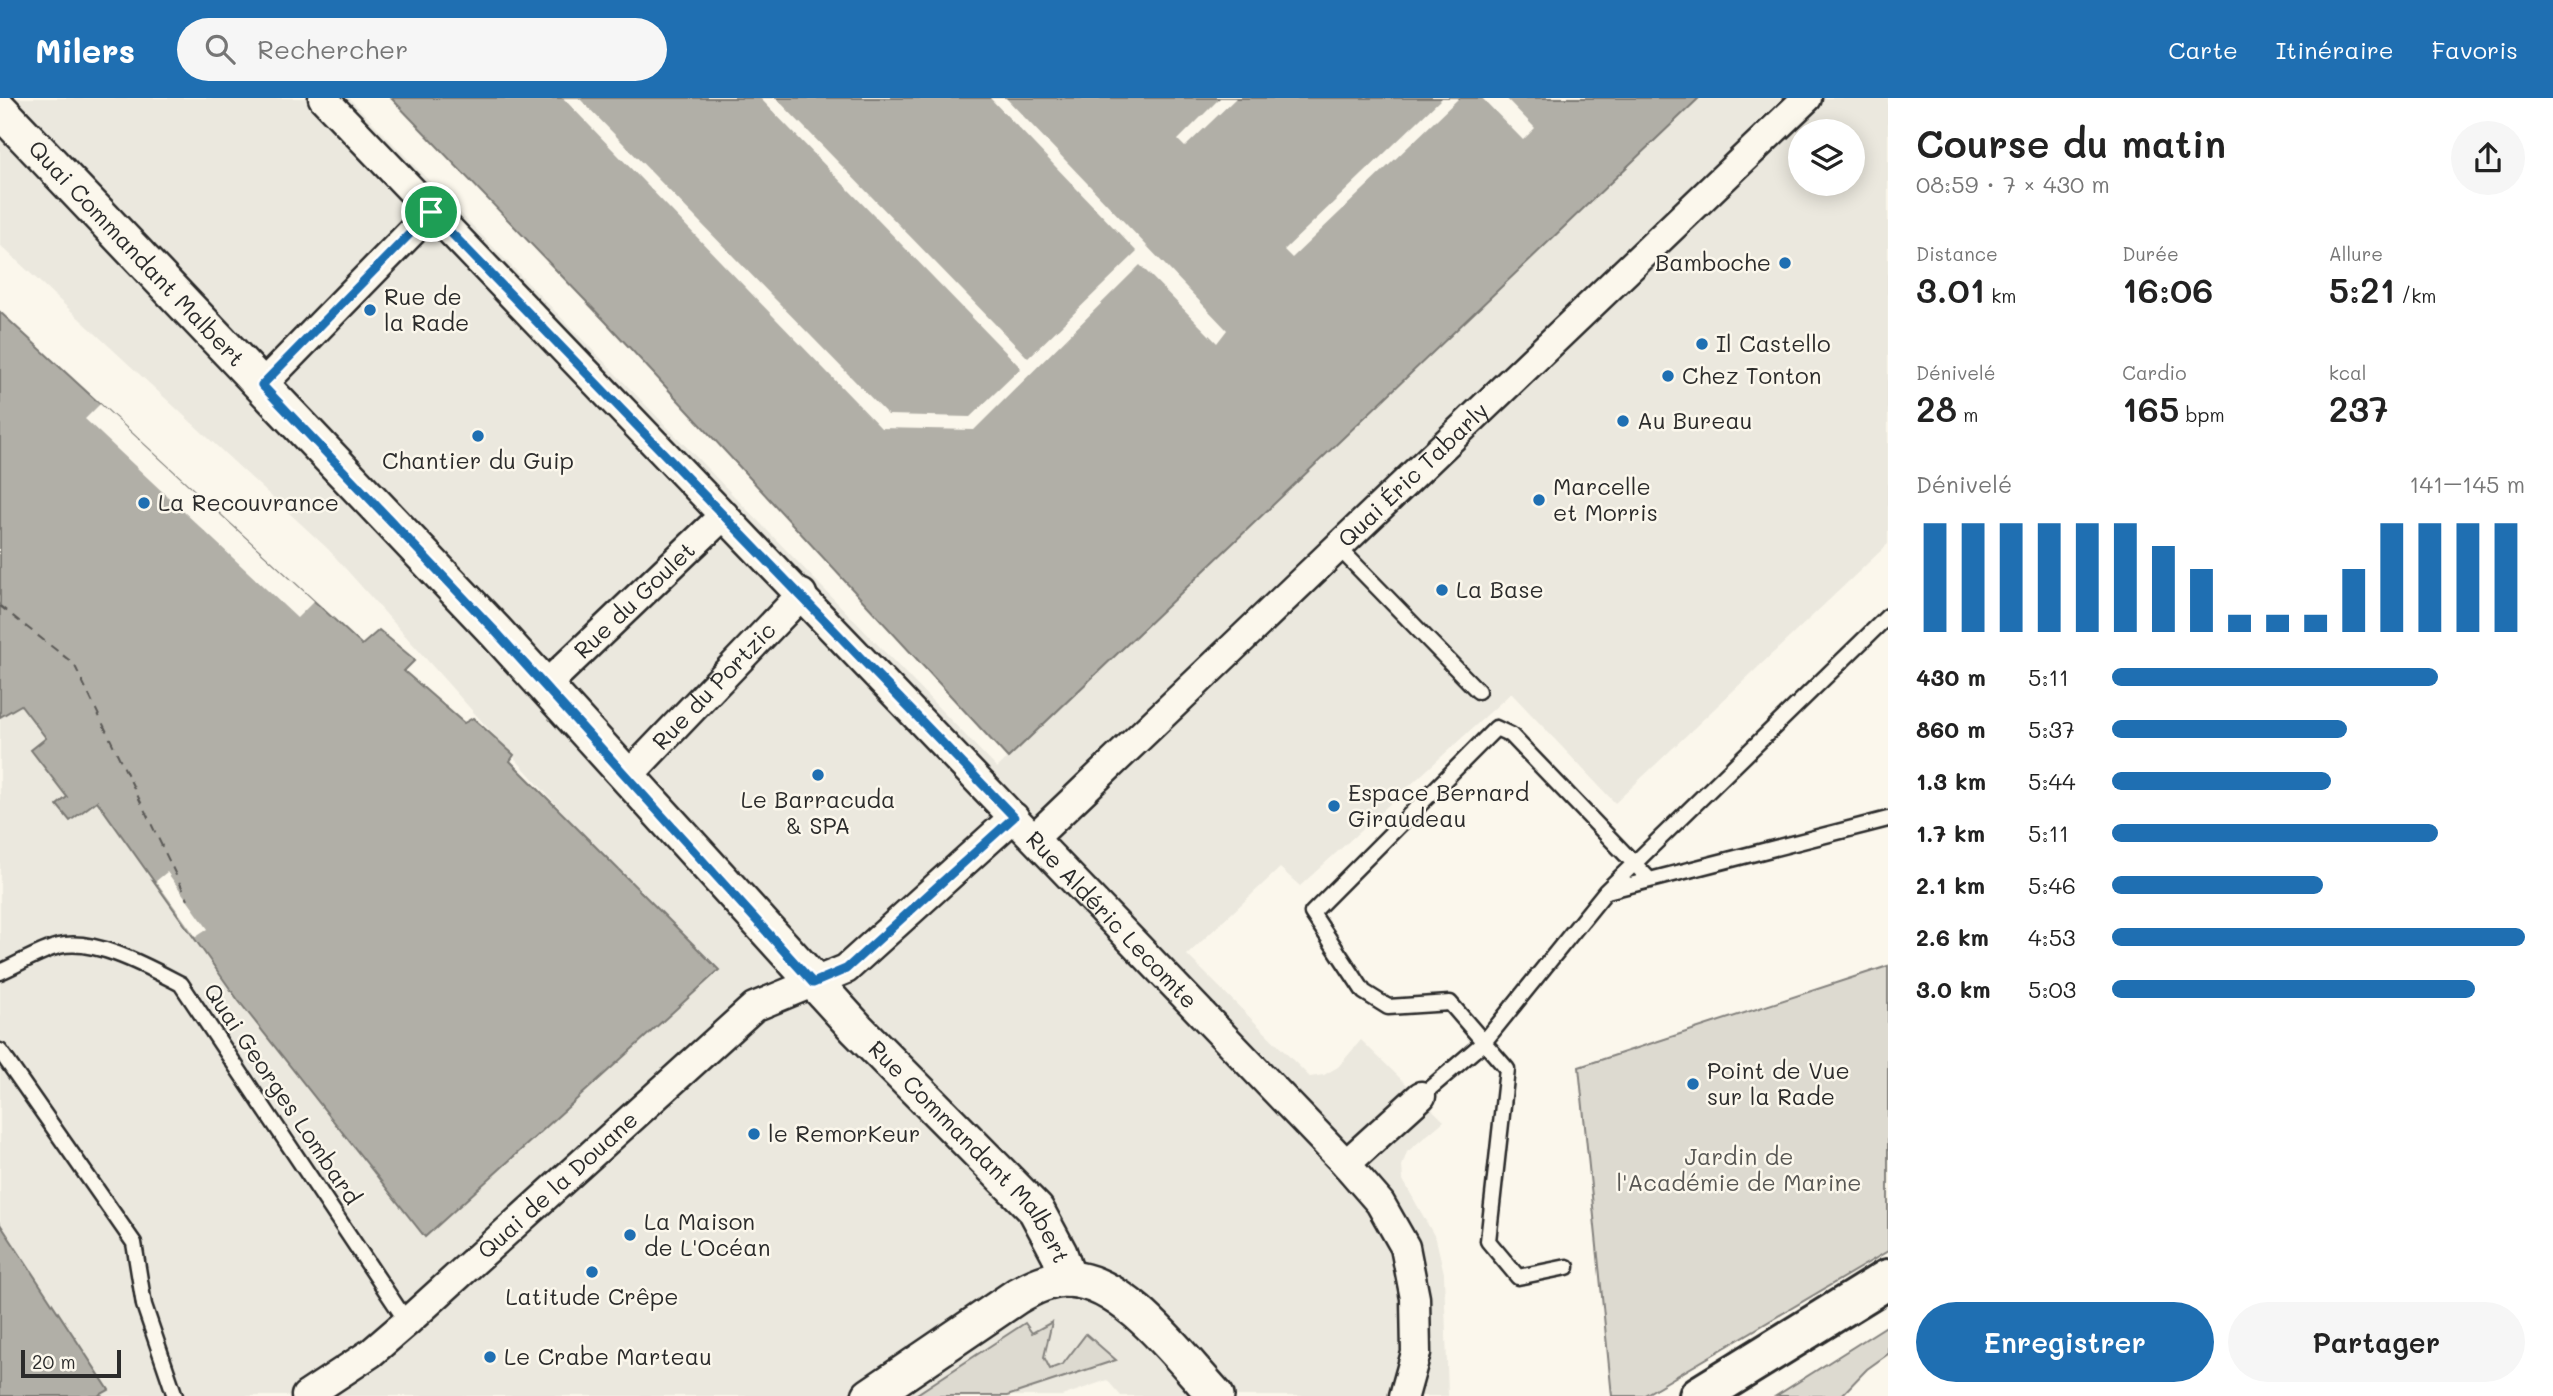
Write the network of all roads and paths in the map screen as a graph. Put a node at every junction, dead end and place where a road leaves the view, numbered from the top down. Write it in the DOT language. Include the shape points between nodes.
graph roads {
  1 [pos="323,98"];
  2 [pos="1800,105"];
  3 [pos="0,110"];
  4 [pos="431,212"];
  5 [pos="262,385"];
  6 [pos="724,514"];
  7 [pos="1338,547"];
  8 [pos="802,594"];
  9 [pos="1888,616"];
  10 [pos="545,687"];
  11 [pos="1478,691"];
  12 [pos="627,777"];
  13 [pos="1014,817"];
  14 [pos="1888,819"];
  15 [pos="1034,838"];
  16 [pos="1634,864"];
  17 [pos="1650,880"];
  18 [pos="1606,891"];
  19 [pos="0,972"];
  20 [pos="813,983"];
  21 [pos="1483,1042"];
  22 [pos="0,1051"];
  23 [pos="1421,1096"];
  24 [pos="1346,1164"];
  25 [pos="1567,1267"];
  26 [pos="1068,1279"];
  27 [pos="1888,1279"];
  28 [pos="407,1322"];
  29 [pos="344,1386"];
  30 [pos="175,1396"];
  31 [pos="306,1396"];
  32 [pos="870,1396"];
  33 [pos="1216,1396"];
  34 [pos="1404,1396"];
  35 [pos="1699,1396"];
  1 -- 4 [label="street, Rue Aldéric Lecomte"];
  2 -- 7 [label="street, Quai Éric Tabarly"];
  3 -- 5 [label="street, Quai Commandant Malbert"];
  4 -- 5 [label="street"];
  4 -- 6 [label="street, Rue Aldéric Lecomte"];
  5 -- 10 [label="street, Quai Commandant Malbert"];
  6 -- 8 [label="street, Rue Aldéric Lecomte"];
  6 -- 10 [label="street, Rue du Goulet"];
  7 -- 11 [label="lane"];
  7 -- 15 [label="street, Quai Éric Tabarly"];
  8 -- 12 [label="street, Rue du Portzic"];
  8 -- 13 [label="street, Rue Aldéric Lecomte"];
  9 -- 16 [label="lane"];
  10 -- 12 [label="street, Quai Commandant Malbert"];
  12 -- 20 [label="street, Quai Commandant Malbert"];
  13 -- 15 [label="street, Rue Aldéric Lecomte"];
  13 -- 20 [label="street, Quai de la Douane" via="846,969"];
  14 -- 17 [label="lane"];
  15 -- 24 [label="street, Rue Aldéric Lecomte"];
  16 -- 17 [label="lane"];
  16 -- 18 [label="lane"];
  16 -- 21 [label="lane" via="1511,735 1496,728 1312,913 1364,992 1388,1007 1450,1003"];
  17 -- 18 [label="lane"];
  18 -- 21 [label="lane"];
  19 -- 28 [label="lane, Quai Georges Lombard" via="60,945 128,958 181,984"];
  20 -- 26 [label="street, Rue Commandant Malbert" via="1036,1210"];
  20 -- 28 [label="street, Quai de la Douane" via="754,1007"];
  21 -- 23 [label="lane"];
  21 -- 25 [label="lane" via="1507,1069 1488,1241 1518,1277"];
  22 -- 30 [label="lane" via="134,1243 144,1305"];
  23 -- 24 [label="street"];
  24 -- 34 [label="street, Rue Aldéric Lecomte" via="1380,1203 1405,1247 1415,1298 1416,1353"];
  26 -- 32 [label="street" via="1038,1284 1017,1296"];
  26 -- 33 [label="street, Rue Commandant Malbert" via="1097,1286 1125,1303"];
  27 -- 35 [label="main road"];
  28 -- 29 [label="street, Quai de la Douane" via="371,1353"];
  29 -- 31 [label="street, Quai de la Douane"];
}
